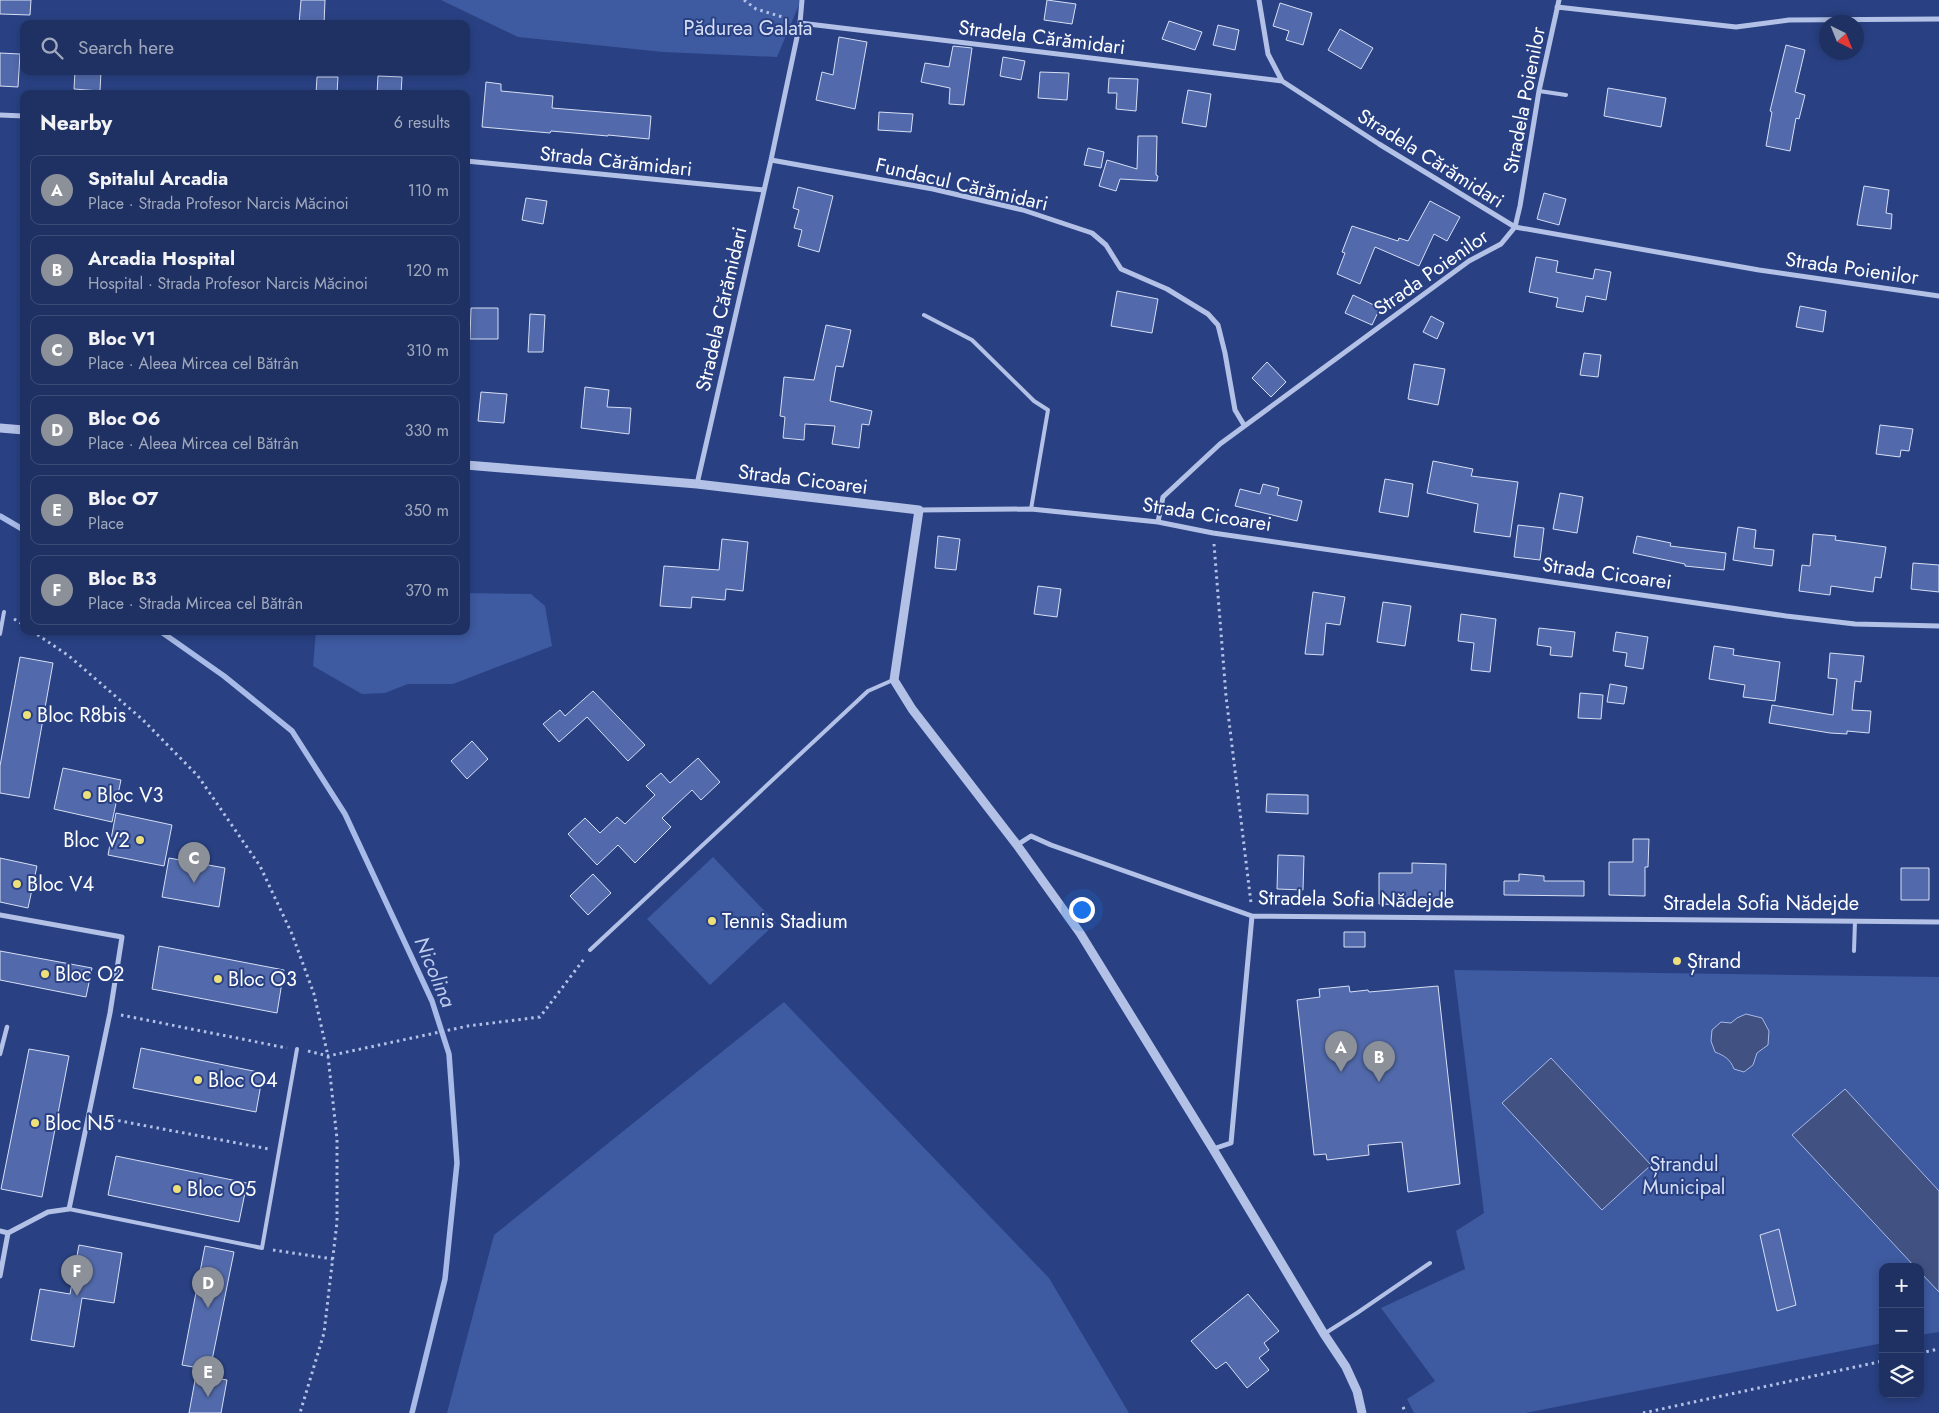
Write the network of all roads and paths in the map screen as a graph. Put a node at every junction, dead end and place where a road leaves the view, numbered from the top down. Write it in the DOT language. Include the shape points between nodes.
graph roads {
  1 [pos="744,0"];
  2 [pos="802,0"];
  3 [pos="1259,0"];
  4 [pos="1559,0"];
  5 [pos="1557,7"];
  6 [pos="1939,19"];
  7 [pos="800,23"];
  8 [pos="1282,81"];
  9 [pos="1539,91"];
  10 [pos="1566,95"];
  11 [pos="0,115"];
  12 [pos="20,116"];
  13 [pos="771,160"];
  14 [pos="470,161"];
  15 [pos="764,190"];
  16 [pos="1514,227"];
  17 [pos="1939,296"];
  18 [pos="924,316"];
  19 [pos="1244,425"];
  20 [pos="0,428"];
  21 [pos="20,430"];
  22 [pos="470,465"];
  23 [pos="697,484"];
  24 [pos="1031,509"];
  25 [pos="919,510"];
  26 [pos="1158,522"];
  27 [pos="1214,533"];
  28 [pos="4,612"];
  29 [pos="1939,626"];
  30 [pos="0,634"];
  31 [pos="38,635"];
  32 [pos="894,680"];
  33 [pos="1017,845"];
  34 [pos="0,915"];
  35 [pos="1252,916"];
  36 [pos="1855,921"];
  37 [pos="1939,922"];
  38 [pos="590,950"];
  39 [pos="1854,951"];
  40 [pos="110,1013"];
  41 [pos="7,1027"];
  42 [pos="296,1050"];
  43 [pos="0,1054"];
  44 [pos="328,1056"];
  45 [pos="88,1115"];
  46 [pos="1213,1148"];
  47 [pos="280,1151"];
  48 [pos="69,1209"];
  49 [pos="0,1231"];
  50 [pos="8,1233"];
  51 [pos="262,1248"];
  52 [pos="333,1259"];
  53 [pos="1430,1263"];
  54 [pos="0,1276"];
  55 [pos="1324,1334"];
  56 [pos="1939,1349"];
  57 [pos="1924,1352"];
  58 [pos="1879,1362"];
  59 [pos="1403,1407"];
  60 [pos="300,1413"];
  61 [pos="1362,1413"];
  62 [pos="1406,1413"];
  63 [pos="1643,1413"];
  1 -- 7 [label="path" via="756,9"];
  2 -- 7 [label="street, Stradela Cărămidari"];
  3 -- 8 [label="street, Stradela Cărămidari" via="1268,54"];
  4 -- 5 [label="street, Stradela Poienilor"];
  5 -- 6 [label="street, Stradela Poienilor" via="1736,27 1789,20"];
  5 -- 9 [label="street, Stradela Poienilor"];
  7 -- 8 [label="street, Stradela Cărămidari"];
  7 -- 13 [label="street, Stradela Cărămidari"];
  8 -- 16 [label="street, Stradela Cărămidari"];
  9 -- 10 [label="lane"];
  9 -- 16 [label="street, Stradela Poienilor"];
  11 -- 12 [label="street"];
  13 -- 15 [label="street, Stradela Cărămidari"];
  13 -- 19 [label="street, Fundacul Cărămidari" via="933,189 1023,210 1092,233 1106,246 1121,269 1167,289 1208,314 1218,325 1235,410"];
  14 -- 15 [label="street, Strada Cărămidari"];
  15 -- 23 [label="street, Stradela Cărămidari"];
  16 -- 17 [label="street, Strada Poienilor" via="1759,270"];
  16 -- 19 [label="street, Strada Poienilor" via="1501,244 1469,261"];
  18 -- 24 [label="lane" via="972,340 1034,401 1048,410"];
  19 -- 26 [label="street, Strada Poienilor" via="1163,497"];
  20 -- 21 [label="street"];
  22 -- 23 [label="street, Strada Cicoarei"];
  23 -- 25 [label="street, Strada Cicoarei"];
  24 -- 25 [label="street, Strada Cicoarei"];
  24 -- 26 [label="street, Strada Cicoarei"];
  25 -- 32 [label="street"];
  26 -- 27 [label="street, Strada Cicoarei"];
  27 -- 29 [label="street, Strada Cicoarei" via="1786,616 1855,624"];
  27 -- 35 [label="path" via="1226,696"];
  28 -- 30 [label="lane"];
  31 -- 44 [label="path" via="69,656 143,720 198,776 260,866 292,934 314,994"];
  32 -- 33 [label="street" via="912,709"];
  32 -- 38 [label="lane" via="868,691"];
  33 -- 35 [label="street, Stradela Sofia Nădejde" via="1031,836"];
  33 -- 46 [label="street" via="1080,933"];
  34 -- 40 [label="street" via="122,937"];
  35 -- 36 [label="street, Stradela Sofia Nădejde"];
  35 -- 46 [label="street" via="1231,1143"];
  36 -- 37 [label="street, Stradela Sofia Nădejde"];
  36 -- 39 [label="lane"];
  38 -- 44 [label="path" via="540,1017 468,1026"];
  40 -- 42 [label="path"];
  40 -- 45 [label="street"];
  41 -- 43 [label="street"];
  42 -- 44 [label="path"];
  42 -- 47 [label="lane"];
  44 -- 52 [label="path" via="337,1139 337,1222"];
  45 -- 47 [label="path"];
  45 -- 48 [label="street"];
  46 -- 55 [label="street"];
  47 -- 51 [label="lane"];
  48 -- 50 [label="street" via="48,1212"];
  48 -- 51 [label="lane"];
  49 -- 50 [label="street"];
  50 -- 54 [label="street"];
  51 -- 52 [label="path"];
  52 -- 60 [label="path" via="324,1333"];
  53 -- 55 [label="lane"];
  55 -- 61 [label="street" via="1346,1367 1357,1391"];
  56 -- 57 [label="path"];
  58 -- 63 [label="path"];
  59 -- 62 [label="path"];
}
